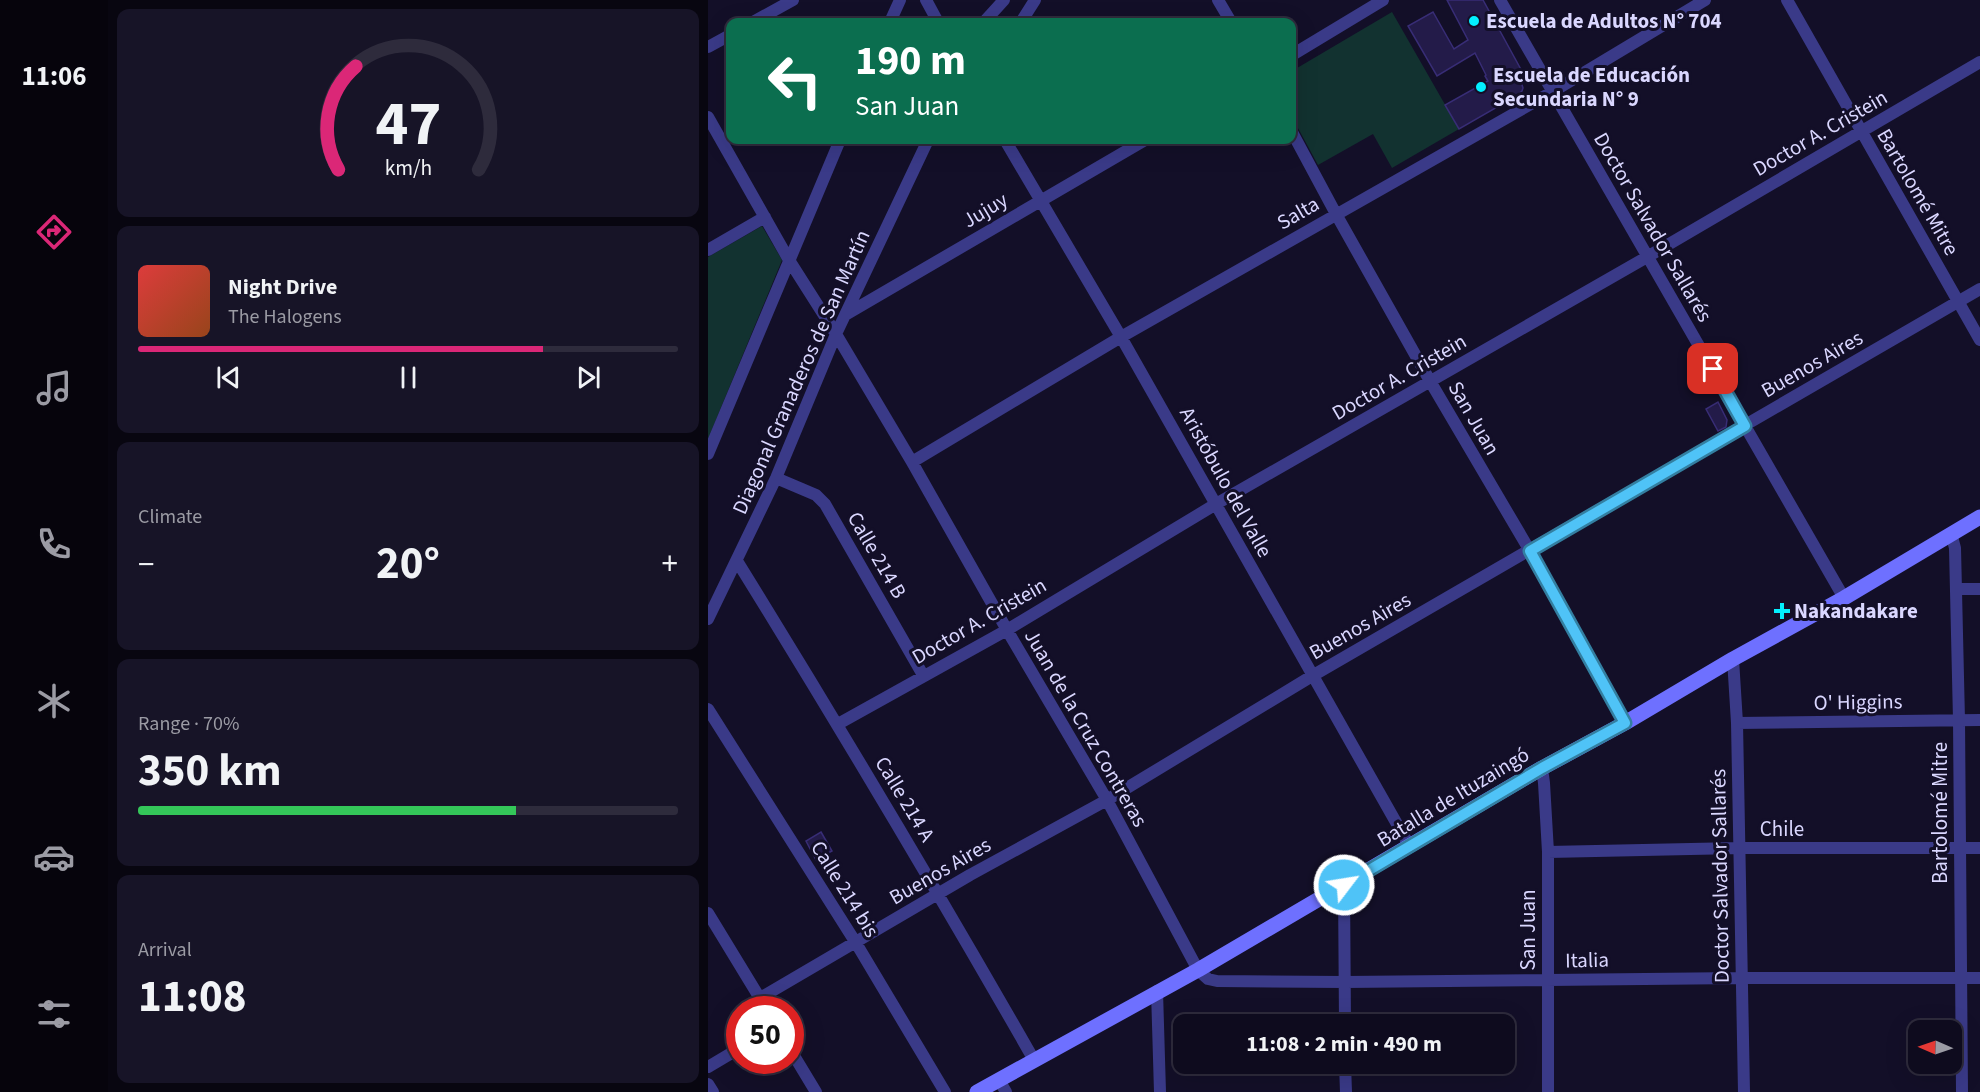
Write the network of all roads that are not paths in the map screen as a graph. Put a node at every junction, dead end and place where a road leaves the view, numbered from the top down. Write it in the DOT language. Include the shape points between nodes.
graph roads {
  1 [pos="794,0"];
  2 [pos="900,0"];
  3 [pos="926,0"];
  4 [pos="1004,0"];
  5 [pos="1035,0"];
  6 [pos="1218,0"];
  7 [pos="1383,0"];
  8 [pos="1500,0"];
  9 [pos="1705,0"];
  10 [pos="1787,0"];
  11 [pos="760,18"];
  12 [pos="892,18"];
  13 [pos="936,18"];
  14 [pos="988,18"];
  15 [pos="1024,18"];
  16 [pos="1229,18"];
  17 [pos="726,37"];
  18 [pos="708,47"];
  19 [pos="1296,53"];
  20 [pos="1980,62"];
  21 [pos="1552,92"];
  22 [pos="708,117"];
  23 [pos="1862,132"];
  24 [pos="1296,139"];
  25 [pos="838,144"];
  26 [pos="926,144"];
  27 [pos="1007,144"];
  28 [pos="1138,144"];
  29 [pos="1041,199"];
  30 [pos="1336,214"];
  31 [pos="765,217"];
  32 [pos="708,250"];
  33 [pos="1647,256"];
  34 [pos="789,260"];
  35 [pos="1980,289"];
  36 [pos="1958,301"];
  37 [pos="846,315"];
  38 [pos="836,334"];
  39 [pos="1121,337"];
  40 [pos="1980,340"];
  41 [pos="1430,381"];
  42 [pos="1745,426"];
  43 [pos="708,454"];
  44 [pos="912,462"];
  45 [pos="776,478"];
  46 [pos="1216,504"];
  47 [pos="1980,517"];
  48 [pos="1951,533"];
  49 [pos="1530,551"];
  50 [pos="737,561"];
  51 [pos="1956,589"];
  52 [pos="1980,589"];
  53 [pos="1844,598"];
  54 [pos="708,619"];
  55 [pos="1006,630"];
  56 [pos="1733,659"];
  57 [pos="923,675"];
  58 [pos="1312,676"];
  59 [pos="708,709"];
  60 [pos="1959,720"];
  61 [pos="1980,720"];
  62 [pos="1625,723"];
  63 [pos="1737,723"];
  64 [pos="838,724"];
  65 [pos="1542,768"];
  66 [pos="1107,800"];
  67 [pos="1410,847"];
  68 [pos="1738,848"];
  69 [pos="1959,848"];
  70 [pos="1980,848"];
  71 [pos="1548,852"];
  72 [pos="1344,885"];
  73 [pos="938,893"];
  74 [pos="708,913"];
  75 [pos="856,943"];
  76 [pos="1198,970"];
  77 [pos="1741,978"];
  78 [pos="1980,978"];
  79 [pos="1962,979"];
  80 [pos="1547,980"];
  81 [pos="1345,982"];
  82 [pos="1157,991"];
  83 [pos="759,996"];
  84 [pos="763,996"];
  85 [pos="1345,1014"];
  86 [pos="726,1056"];
  87 [pos="1034,1060"];
  88 [pos="708,1066"];
  89 [pos="804,1072"];
  90 [pos="1346,1074"];
  91 [pos="708,1084"];
  92 [pos="1002,1086"];
  93 [pos="713,1092"];
  94 [pos="816,1092"];
  95 [pos="945,1092"];
  96 [pos="977,1092"];
  97 [pos="1160,1092"];
  98 [pos="1346,1092"];
  99 [pos="1548,1092"];
  100 [pos="1744,1092"];
  101 [pos="1962,1092"];
  1 -- 11 [label="street"];
  2 -- 12 [label="street"];
  3 -- 13 [label="street"];
  4 -- 14 [label="street"];
  5 -- 15 [label="street"];
  6 -- 16 [label="street"];
  7 -- 19 [label="street"];
  8 -- 21 [label="street, Doctor Salvador Sallarés"];
  9 -- 21 [label="street, Salta"];
  10 -- 23 [label="street, Bartolomé Mitre"];
  17 -- 18 [label="street"];
  20 -- 23 [label="street, Doctor A. Cristein"];
  21 -- 30 [label="street, Salta"];
  21 -- 33 [label="street, Doctor Salvador Sallarés"];
  22 -- 31 [label="street, Juan de la Cruz Contreras"];
  23 -- 33 [label="street, Doctor A. Cristein"];
  23 -- 36 [label="street, Bartolomé Mitre"];
  24 -- 30 [label="street, San Juan"];
  25 -- 34 [label="street"];
  26 -- 37 [label="street, Diagonal Granaderos de San Martín"];
  27 -- 29 [label="street, Aristóbulo del Valle"];
  28 -- 29 [label="street, Jujuy"];
  29 -- 37 [label="street, Jujuy"];
  29 -- 39 [label="street, Aristóbulo del Valle"];
  30 -- 39 [label="street, Salta"];
  30 -- 41 [label="street, San Juan"];
  31 -- 32 [label="street"];
  31 -- 34 [label="street, Juan de la Cruz Contreras"];
  33 -- 41 [label="street, Doctor A. Cristein"];
  33 -- 42 [label="street, Doctor Salvador Sallarés"];
  34 -- 38 [label="street, Juan de la Cruz Contreras"];
  34 -- 43 [label="street"];
  35 -- 36 [label="street, Buenos Aires"];
  36 -- 40 [label="street, Bartolomé Mitre"];
  36 -- 42 [label="street, Buenos Aires"];
  37 -- 38 [label="street, Diagonal Granaderos de San Martín"];
  38 -- 44 [label="street, Juan de la Cruz Contreras"];
  38 -- 45 [label="street, Diagonal Granaderos de San Martín"];
  39 -- 44 [label="street, Salta"];
  39 -- 46 [label="street, Aristóbulo del Valle"];
  41 -- 46 [label="street, Doctor A. Cristein"];
  41 -- 49 [label="street, San Juan"];
  42 -- 49 [label="street, Buenos Aires"];
  42 -- 53 [label="street, Doctor Salvador Sallarés"];
  44 -- 55 [label="street, Juan de la Cruz Contreras"];
  45 -- 50 [label="street, Diagonal Granaderos de San Martín"];
  45 -- 57 [label="street, Calle 214 B" via="816,495 825,504"];
  46 -- 55 [label="street, Doctor A. Cristein"];
  46 -- 58 [label="street, Aristóbulo del Valle"];
  47 -- 48 [label="main road, Batalla de Ituzaingó"];
  48 -- 51 [label="street, Bartolomé Mitre"];
  48 -- 53 [label="main road, Batalla de Ituzaingó"];
  49 -- 58 [label="street, Buenos Aires"];
  49 -- 62 [label="street, San Juan"];
  50 -- 54 [label="street, Diagonal Granaderos de San Martín"];
  50 -- 64 [label="street, Calle 214 A"];
  51 -- 52 [label="street"];
  51 -- 60 [label="street, Bartolomé Mitre"];
  53 -- 56 [label="main road, Batalla de Ituzaingó"];
  55 -- 57 [label="street, Doctor A. Cristein"];
  55 -- 66 [label="street, Juan de la Cruz Contreras"];
  56 -- 62 [label="main road, Batalla de Ituzaingó"];
  56 -- 63 [label="street, Doctor Salvador Sallarés"];
  57 -- 64 [label="street, Doctor A. Cristein"];
  58 -- 66 [label="street, Buenos Aires"];
  58 -- 67 [label="street, Aristóbulo del Valle"];
  59 -- 75 [label="street, Calle 214 bis"];
  60 -- 61 [label="street, O' Higgins"];
  60 -- 63 [label="street, O' Higgins"];
  60 -- 69 [label="street, Bartolomé Mitre"];
  62 -- 65 [label="main road, Batalla de Ituzaingó"];
  63 -- 68 [label="street, Doctor Salvador Sallarés"];
  64 -- 73 [label="street, Calle 214 A"];
  65 -- 67 [label="main road, Batalla de Ituzaingó"];
  65 -- 71 [label="street, San Juan"];
  66 -- 73 [label="street, Buenos Aires"];
  66 -- 76 [label="street, Juan de la Cruz Contreras"];
  67 -- 72 [label="main road, Batalla de Ituzaingó"];
  68 -- 69 [label="street, Chile"];
  68 -- 71 [label="street, Chile"];
  68 -- 77 [label="street, Doctor Salvador Sallarés"];
  69 -- 70 [label="street, Chile"];
  69 -- 79 [label="street, Bartolomé Mitre"];
  71 -- 80 [label="street, San Juan"];
  72 -- 76 [label="main road, Batalla de Ituzaingó"];
  72 -- 81 [label="street"];
  73 -- 75 [label="street, Buenos Aires"];
  73 -- 87 [label="street, Calle 214 A"];
  74 -- 83 [label="street"];
  75 -- 84 [label="street, Buenos Aires"];
  75 -- 95 [label="street, Calle 214 bis"];
  76 -- 81 [label="street, Italia" via="1216,981"];
  76 -- 82 [label="main road, Batalla de Ituzaingó"];
  77 -- 79 [label="street, Italia"];
  77 -- 80 [label="street, Italia"];
  77 -- 100 [label="street, Doctor Salvador Sallarés"];
  78 -- 79 [label="street, Italia"];
  79 -- 101 [label="street, Bartolomé Mitre"];
  80 -- 81 [label="street, Italia"];
  80 -- 99 [label="street, San Juan"];
  81 -- 85 [label="street"];
  82 -- 87 [label="main road, Batalla de Ituzaingó"];
  82 -- 97 [label="street"];
  86 -- 88 [label="street"];
  87 -- 92 [label="main road, Batalla de Ituzaingó"];
  89 -- 94 [label="street"];
  90 -- 98 [label="street"];
  91 -- 93 [label="street"];
  92 -- 96 [label="main road, Batalla de Ituzaingó"];
}
